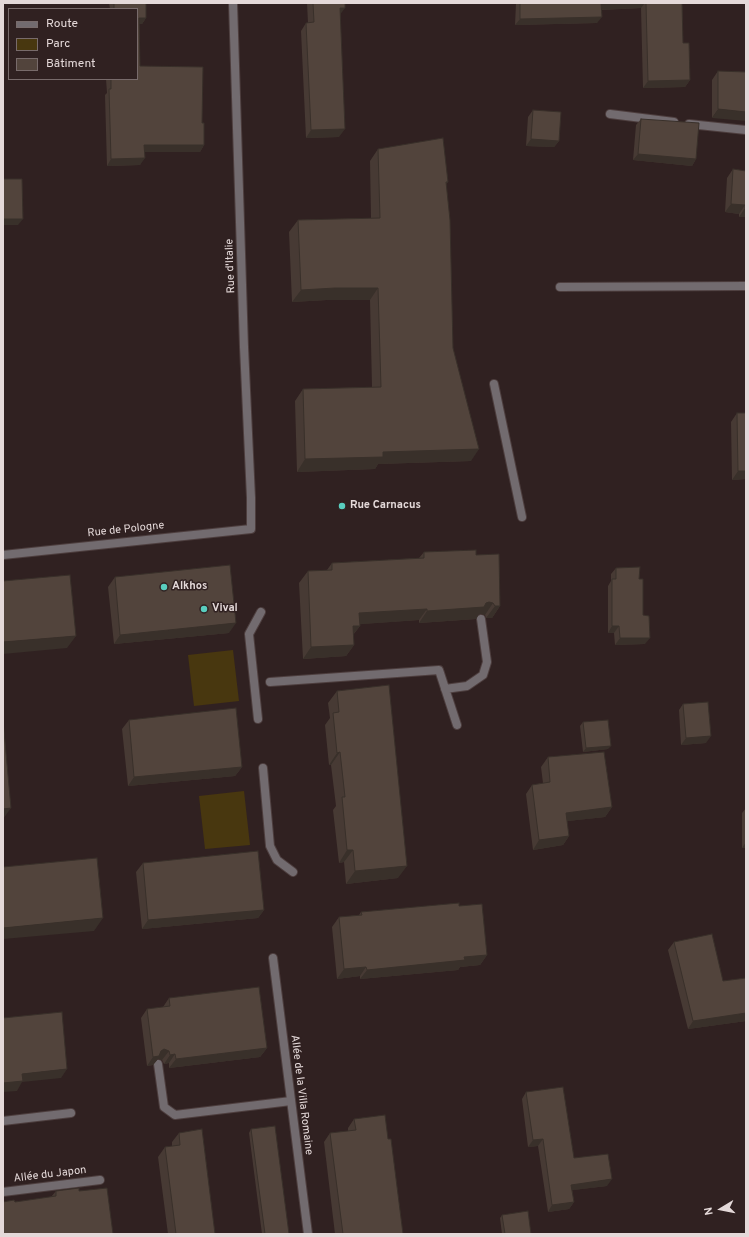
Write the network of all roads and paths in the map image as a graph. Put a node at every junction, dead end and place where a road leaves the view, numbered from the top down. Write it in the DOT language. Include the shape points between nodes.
graph roads {
  1 [pos="233,3"];
  2 [pos="610,114"];
  3 [pos="746,130"];
  4 [pos="746,286"];
  5 [pos="560,287"];
  6 [pos="494,384"];
  7 [pos="522,517"];
  8 [pos="251,529"];
  9 [pos="3,555"];
  10 [pos="261,612"];
  11 [pos="481,619"];
  12 [pos="270,682"];
  13 [pos="445,689"];
  14 [pos="258,719"];
  15 [pos="457,724"];
  16 [pos="263,768"];
  17 [pos="293,872"];
  18 [pos="273,958"];
  19 [pos="158,1064"];
  20 [pos="291,1101"];
  21 [pos="71,1113"];
  22 [pos="3,1121"];
  23 [pos="100,1180"];
  24 [pos="3,1192"];
  25 [pos="308,1234"];
  1 -- 8 [label="street, Rue d'Italie"];
  2 -- 3 [label="street"];
  4 -- 5 [label="street"];
  6 -- 7 [label="street"];
  8 -- 9 [label="street, Rue de Pologne"];
  10 -- 14 [label="street" via="249,634"];
  11 -- 13 [label="street" via="487,662 483,675 466,686"];
  12 -- 13 [label="street" via="439,670"];
  13 -- 15 [label="street"];
  16 -- 17 [label="street" via="270,846 277,860"];
  18 -- 20 [label="street, Allée de la Villa Romaine"];
  19 -- 20 [label="street" via="164,1107 175,1115"];
  20 -- 25 [label="street, Allée de la Villa Romaine"];
  21 -- 22 [label="street"];
  23 -- 24 [label="street, Allée du Japon"];
}
